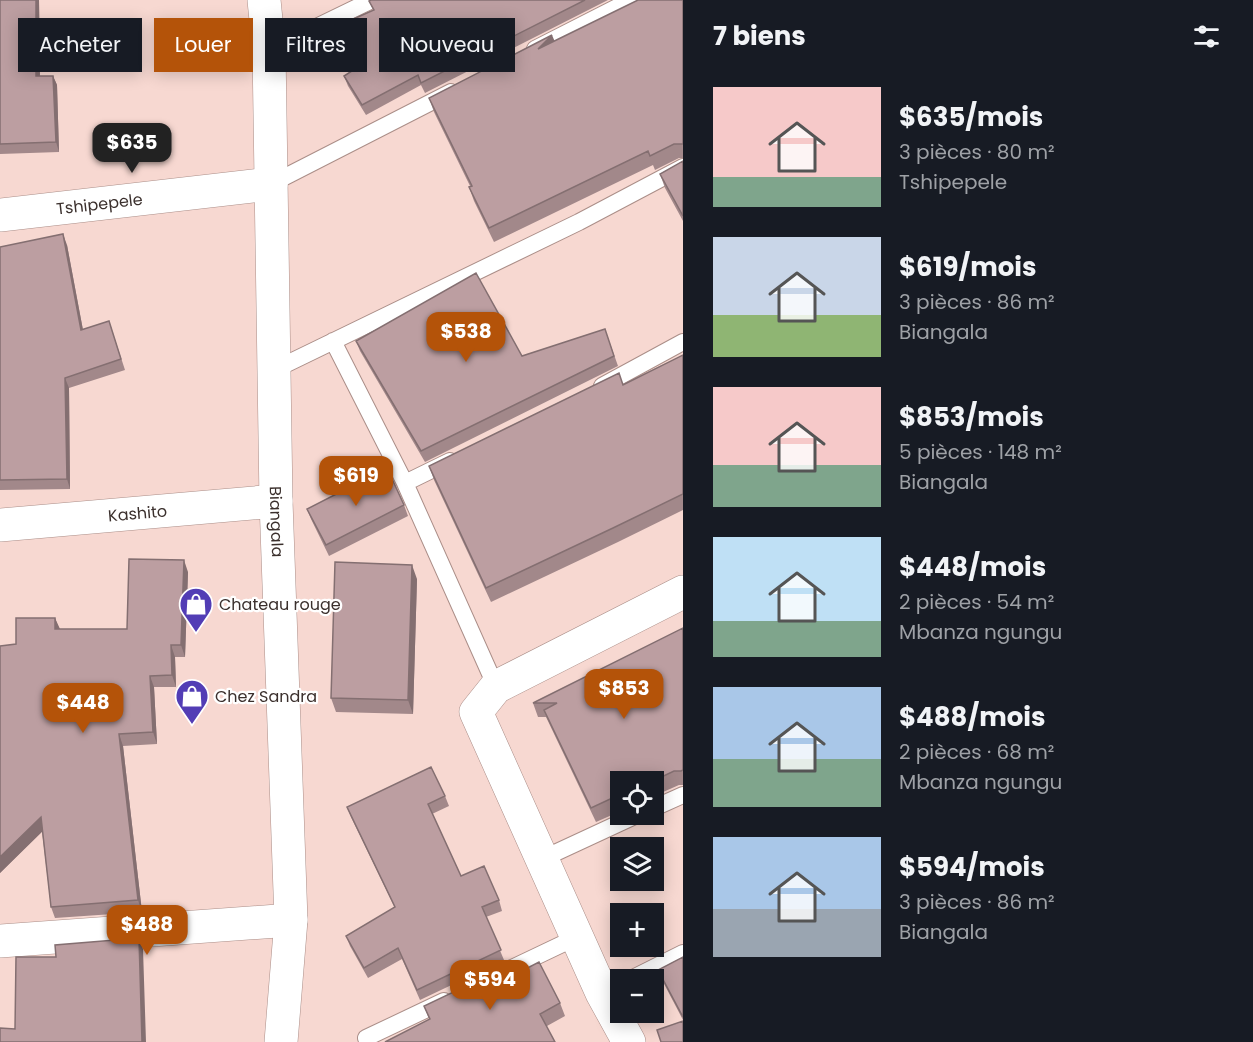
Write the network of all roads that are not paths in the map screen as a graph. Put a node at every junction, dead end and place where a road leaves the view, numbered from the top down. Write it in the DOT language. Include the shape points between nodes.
graph roads {
  1 [pos="264,0"];
  2 [pos="372,0"];
  3 [pos="631,0"];
  4 [pos="266,18"];
  5 [pos="335,18"];
  6 [pos="525,54"];
  7 [pos="269,72"];
  8 [pos="461,86"];
  9 [pos="683,167"];
  10 [pos="271,184"];
  11 [pos="0,216"];
  12 [pos="333,341"];
  13 [pos="683,342"];
  14 [pos="274,370"];
  15 [pos="586,394"];
  16 [pos="469,452"];
  17 [pos="405,483"];
  18 [pos="276,501"];
  19 [pos="0,525"];
  20 [pos="683,592"];
  21 [pos="496,687"];
  22 [pos="683,795"];
  23 [pos="664,804"];
  24 [pos="615,825"];
  25 [pos="542,859"];
  26 [pos="291,920"];
  27 [pos="577,937"];
  28 [pos="0,940"];
  29 [pos="683,953"];
  30 [pos="650,969"];
  31 [pos="610,977"];
  32 [pos="625,1023"];
  33 [pos="366,1038"];
  34 [pos="281,1042"];
  35 [pos="629,1042"];
  1 -- 4 [label="street, Biangala"];
  2 -- 5 [label="lane"];
  3 -- 6 [label="lane"];
  7 -- 10 [label="street, Biangala"];
  8 -- 10 [label="lane"];
  9 -- 12 [label="lane"];
  10 -- 11 [label="street, Tshipepele"];
  10 -- 14 [label="street, Biangala"];
  12 -- 14 [label="lane"];
  12 -- 17 [label="lane"];
  13 -- 15 [label="lane"];
  14 -- 18 [label="street, Biangala"];
  16 -- 17 [label="lane"];
  17 -- 21 [label="lane"];
  18 -- 19 [label="street, Kashito"];
  18 -- 26 [label="street, Biangala"];
  20 -- 21 [label="street"];
  21 -- 25 [label="street" via="476,712"];
  22 -- 23 [label="lane"];
  24 -- 25 [label="lane"];
  25 -- 27 [label="street"];
  26 -- 28 [label="street"];
  26 -- 34 [label="street, Biangala"];
  27 -- 31 [label="street"];
  27 -- 33 [label="lane"];
  29 -- 30 [label="lane"];
  32 -- 35 [label="street"];
}
